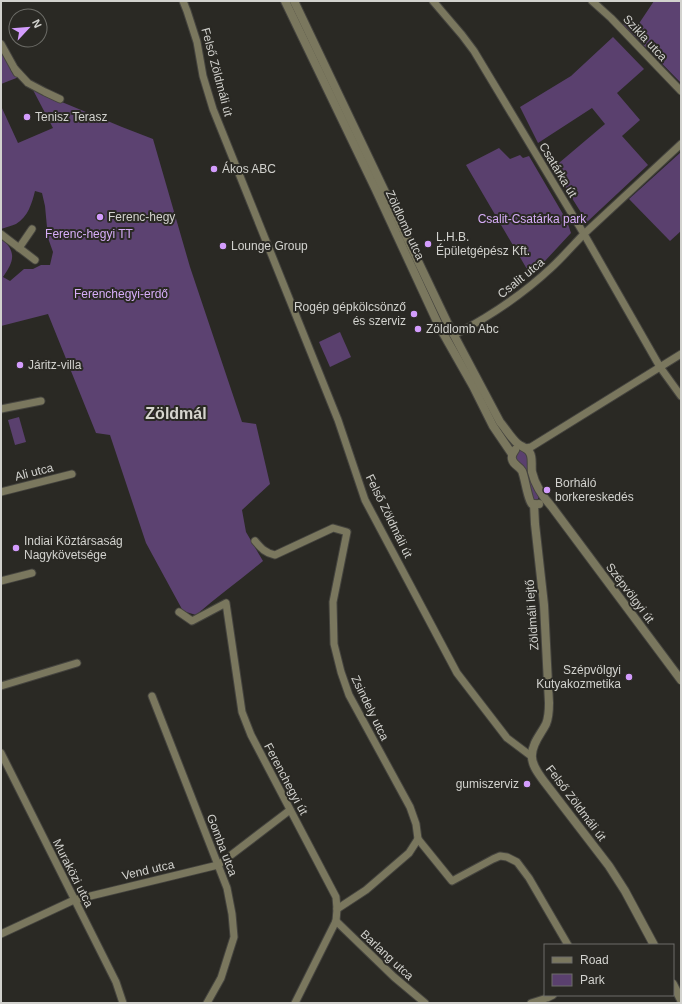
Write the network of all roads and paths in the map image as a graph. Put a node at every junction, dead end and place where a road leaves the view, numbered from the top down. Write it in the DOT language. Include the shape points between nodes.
graph roads {
  1 [pos="184,1"];
  2 [pos="285,1"];
  3 [pos="294,1"];
  4 [pos="433,1"];
  5 [pos="592,1"];
  6 [pos="1,44"];
  7 [pos="15,69"];
  8 [pos="19,77"];
  9 [pos="681,92"];
  10 [pos="60,99"];
  11 [pos="681,144"];
  12 [pos="32,229"];
  13 [pos="1,234"];
  14 [pos="584,234"];
  15 [pos="19,248"];
  16 [pos="35,260"];
  17 [pos="450,337"];
  18 [pos="681,354"];
  19 [pos="660,367"];
  20 [pos="681,396"];
  21 [pos="42,401"];
  22 [pos="1,409"];
  23 [pos="541,441"];
  24 [pos="524,448"];
  25 [pos="512,454"];
  26 [pos="532,456"];
  27 [pos="72,474"];
  28 [pos="1,492"];
  29 [pos="539,502"];
  30 [pos="255,541"];
  31 [pos="32,573"];
  32 [pos="1,581"];
  33 [pos="179,612"];
  34 [pos="77,663"];
  35 [pos="681,679"];
  36 [pos="1,686"];
  37 [pos="152,696"];
  38 [pos="531,756"];
  39 [pos="2,758"];
  40 [pos="290,810"];
  41 [pos="418,839"];
  42 [pos="218,865"];
  43 [pos="74,900"];
  44 [pos="338,909"];
  45 [pos="336,921"];
  46 [pos="1,934"];
  47 [pos="567,944"];
  48 [pos="653,944"];
  49 [pos="674,986"];
  50 [pos="551,996"];
  51 [pos="681,1000"];
  52 [pos="123,1003"];
  53 [pos="207,1003"];
  54 [pos="295,1003"];
  55 [pos="425,1003"];
  56 [pos="531,1003"];
  1 -- 38 [label="street, Felső Zöldmáli út" via="197,42 213,110 335,413 365,500 457,673 507,738"];
  2 -- 17 [label="street, Zöldlomb utca" via="439,326"];
  3 -- 17 [label="street, Zöldlomb utca" via="447,322"];
  4 -- 14 [label="street, Csatárka út" via="474,51"];
  5 -- 9 [label="street, Szikla utca"];
  6 -- 7 [label="street"];
  7 -- 8 [label="street"];
  7 -- 10 [label="street" via="28,83"];
  11 -- 14 [label="street, Csalit utca"];
  12 -- 15 [label="street"];
  13 -- 15 [label="street"];
  14 -- 17 [label="street, Csalit utca" via="551,268 508,304"];
  14 -- 19 [label="street, Csatárka út"];
  15 -- 16 [label="street"];
  17 -- 24 [label="street, Zöldlomb utca" via="500,422"];
  17 -- 25 [label="street, Zöldlomb utca" via="493,426"];
  18 -- 19 [label="street"];
  19 -- 20 [label="street, Csatárka út"];
  19 -- 23 [label="street"];
  21 -- 22 [label="street"];
  23 -- 24 [label="street"];
  23 -- 26 [label="street" via="532,450"];
  24 -- 25 [label="street" via="516,449"];
  24 -- 26 [label="street"];
  25 -- 29 [label="street, Szépvölgyi út" via="514,463 522,471 529,500 532,503"];
  26 -- 29 [label="street, Szépvölgyi út" via="532,473 537,485"];
  27 -- 28 [label="street, Ali utca"];
  29 -- 35 [label="street, Szépvölgyi út" via="561,520"];
  29 -- 38 [label="street, Zöldmáli lejtő" via="535,517 544,605 549,713"];
  30 -- 41 [label="street, Zsindely utca" via="264,551 275,555 333,528 347,532 333,602 334,644 349,695 410,807"];
  31 -- 32 [label="street"];
  33 -- 40 [label="street, Ferenchegyi út" via="192,621 226,603 242,712 251,736"];
  34 -- 36 [label="street"];
  37 -- 42 [label="street, Gomba utca"];
  38 -- 48 [label="street, Felső Zöldmáli út" via="543,780 609,866"];
  39 -- 43 [label="street, Muraközi utca"];
  40 -- 42 [label="street, Vend utca"];
  40 -- 44 [label="street, Ferenchegyi út" via="336,897"];
  41 -- 44 [label="street" via="408,853 366,890"];
  41 -- 47 [label="street, Zsindely utca" via="452,881 500,856 517,862"];
  42 -- 43 [label="street, Vend utca"];
  42 -- 53 [label="street, Gomba utca" via="227,888 234,937 221,978"];
  43 -- 46 [label="street, Vend utca"];
  43 -- 52 [label="street, Muraközi utca" via="116,982"];
  44 -- 45 [label="street, Ferenchegyi út"];
  45 -- 54 [label="street, Ferenchegyi út"];
  45 -- 55 [label="street, Barlang utca"];
  49 -- 51 [label="street"];
  50 -- 56 [label="street"];
}
